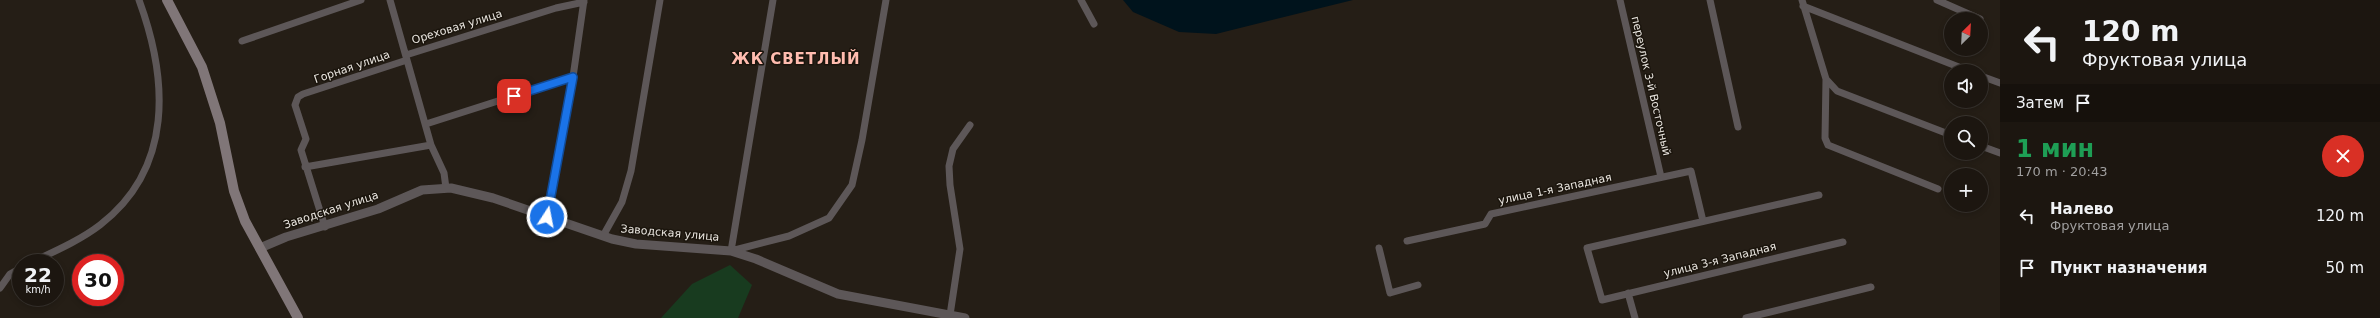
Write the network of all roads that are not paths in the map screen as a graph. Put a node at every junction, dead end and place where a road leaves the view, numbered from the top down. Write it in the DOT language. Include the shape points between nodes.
graph roads {
  1 [pos="139,0"];
  2 [pos="167,0"];
  3 [pos="362,0"];
  4 [pos="390,0"];
  5 [pos="660,0"];
  6 [pos="773,0"];
  7 [pos="886,0"];
  8 [pos="1081,0"];
  9 [pos="1620,0"];
  10 [pos="1710,0"];
  11 [pos="1937,0"];
  12 [pos="584,1"];
  13 [pos="1803,3"];
  14 [pos="1965,12"];
  15 [pos="1094,24"];
  16 [pos="242,41"];
  17 [pos="406,57"];
  18 [pos="1952,64"];
  19 [pos="573,77"];
  20 [pos="1826,79"];
  21 [pos="1988,79"];
  22 [pos="2000,83"];
  23 [pos="426,124"];
  24 [pos="970,125"];
  25 [pos="1738,127"];
  26 [pos="1944,132"];
  27 [pos="431,145"];
  28 [pos="1988,149"];
  29 [pos="2000,153"];
  30 [pos="305,167"];
  31 [pos="1661,177"];
  32 [pos="446,188"];
  33 [pos="1938,189"];
  34 [pos="1819,195"];
  35 [pos="547,217"];
  36 [pos="1703,221"];
  37 [pos="325,227"];
  38 [pos="603,236"];
  39 [pos="1407,241"];
  40 [pos="1843,242"];
  41 [pos="260,248"];
  42 [pos="1379,248"];
  43 [pos="731,251"];
  44 [pos="46,254"];
  45 [pos="12,273"];
  46 [pos="1418,285"];
  47 [pos="1871,287"];
  48 [pos="0,288"];
  49 [pos="1628,293"];
  50 [pos="950,315"];
  51 [pos="298,318"];
  52 [pos="965,318"];
  53 [pos="1634,318"];
  54 [pos="1746,318"];
  1 -- 44 [label="street" via="150,32 160,84 156,138 147,167 127,200 99,225"];
  2 -- 41 [label="main road" via="202,67 212,96 234,191 245,221"];
  3 -- 16 [label="street"];
  4 -- 17 [label="street"];
  5 -- 38 [label="street" via="629,178 622,202"];
  6 -- 43 [label="street"];
  7 -- 43 [label="street" via="854,180 829,218 790,236"];
  8 -- 15 [label="street"];
  9 -- 31 [label="street, переулок 3-й Восточный"];
  10 -- 25 [label="street"];
  11 -- 14 [label="street"];
  12 -- 17 [label="street, Ореховая улица"];
  12 -- 19 [label="street"];
  13 -- 18 [label="street"];
  13 -- 20 [label="street"];
  17 -- 23 [label="street"];
  17 -- 30 [label="street, Горная улица" via="298,97 295,105 306,139 301,150"];
  19 -- 23 [label="street"];
  19 -- 35 [label="street"];
  20 -- 26 [label="street" via="1837,91"];
  20 -- 33 [label="street" via="1828,145"];
  21 -- 22 [label="street"];
  23 -- 27 [label="street"];
  24 -- 50 [label="street" via="953,149 949,166 960,249"];
  27 -- 30 [label="street"];
  27 -- 32 [label="street" via="444,173"];
  28 -- 29 [label="street"];
  30 -- 37 [label="street"];
  31 -- 36 [label="street, улица 1-я Западная" via="1691,171"];
  31 -- 39 [label="street, улица 1-я Западная" via="1490,214 1485,224"];
  32 -- 35 [label="street, Заводская улица" via="493,198"];
  32 -- 37 [label="street, Заводская улица" via="422,190 378,209"];
  34 -- 36 [label="street"];
  35 -- 38 [label="street, Заводская улица"];
  36 -- 49 [label="street, улица 3-я Западная" via="1588,248 1602,300"];
  37 -- 41 [label="street, Заводская улица" via="286,237"];
  38 -- 43 [label="street, Заводская улица" via="636,244"];
  40 -- 49 [label="street, улица 3-я Западная"];
  41 -- 51 [label="main road"];
  42 -- 46 [label="street" via="1390,293"];
  43 -- 50 [label="street, Заводская улица" via="838,294"];
  45 -- 48 [label="street"];
  47 -- 54 [label="street"];
  49 -- 53 [label="street"];
  50 -- 52 [label="street, Заводская улица"];
}
